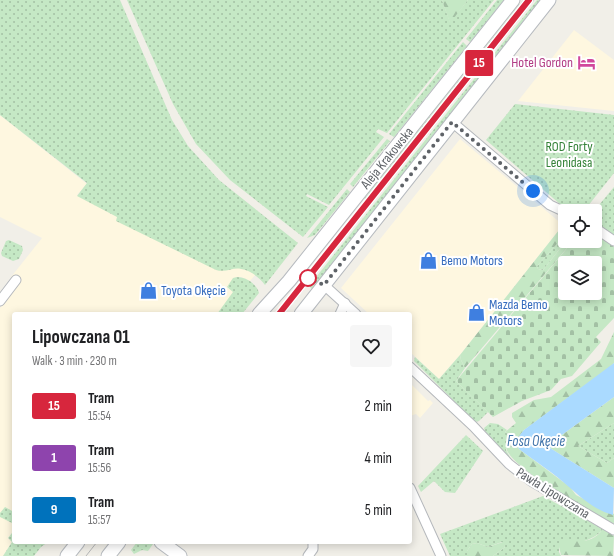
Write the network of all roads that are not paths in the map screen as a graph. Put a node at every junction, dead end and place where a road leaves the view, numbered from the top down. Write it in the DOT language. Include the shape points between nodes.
graph roads {
  1 [pos="513,0"];
  2 [pos="549,0"];
  3 [pos="452,122"];
  4 [pos="558,209"];
  5 [pos="602,233"];
  6 [pos="614,241"];
  7 [pos="16,280"];
  8 [pos="324,285"];
  9 [pos="0,301"];
  10 [pos="345,303"];
  11 [pos="261,312"];
  12 [pos="303,312"];
  13 [pos="341,312"];
  14 [pos="354,312"];
  15 [pos="412,369"];
  16 [pos="412,492"];
  17 [pos="614,530"];
  18 [pos="76,544"];
  19 [pos="117,544"];
  20 [pos="164,544"];
  21 [pos="314,544"];
  22 [pos="67,556"];
  23 [pos="108,556"];
  24 [pos="180,556"];
  25 [pos="308,556"];
  26 [pos="441,556"];
  1 -- 11 [label="main road, Aleja Krakowska" via="289,281"];
  2 -- 3 [label="main road, Aleja Krakowska"];
  3 -- 4 [label="street" via="550,205"];
  3 -- 8 [label="main road, Aleja Krakowska"];
  5 -- 6 [label="street"];
  7 -- 9 [label="street"];
  8 -- 10 [label="street"];
  8 -- 12 [label="main road, Aleja Krakowska"];
  10 -- 13 [label="street"];
  10 -- 14 [label="street"];
  15 -- 17 [label="street, Pawła Lipowczana" via="509,464 531,481"];
  16 -- 26 [label="street"];
  18 -- 22 [label="main road"];
  19 -- 23 [label="main road"];
  20 -- 24 [label="main road"];
  21 -- 25 [label="street"];
}
